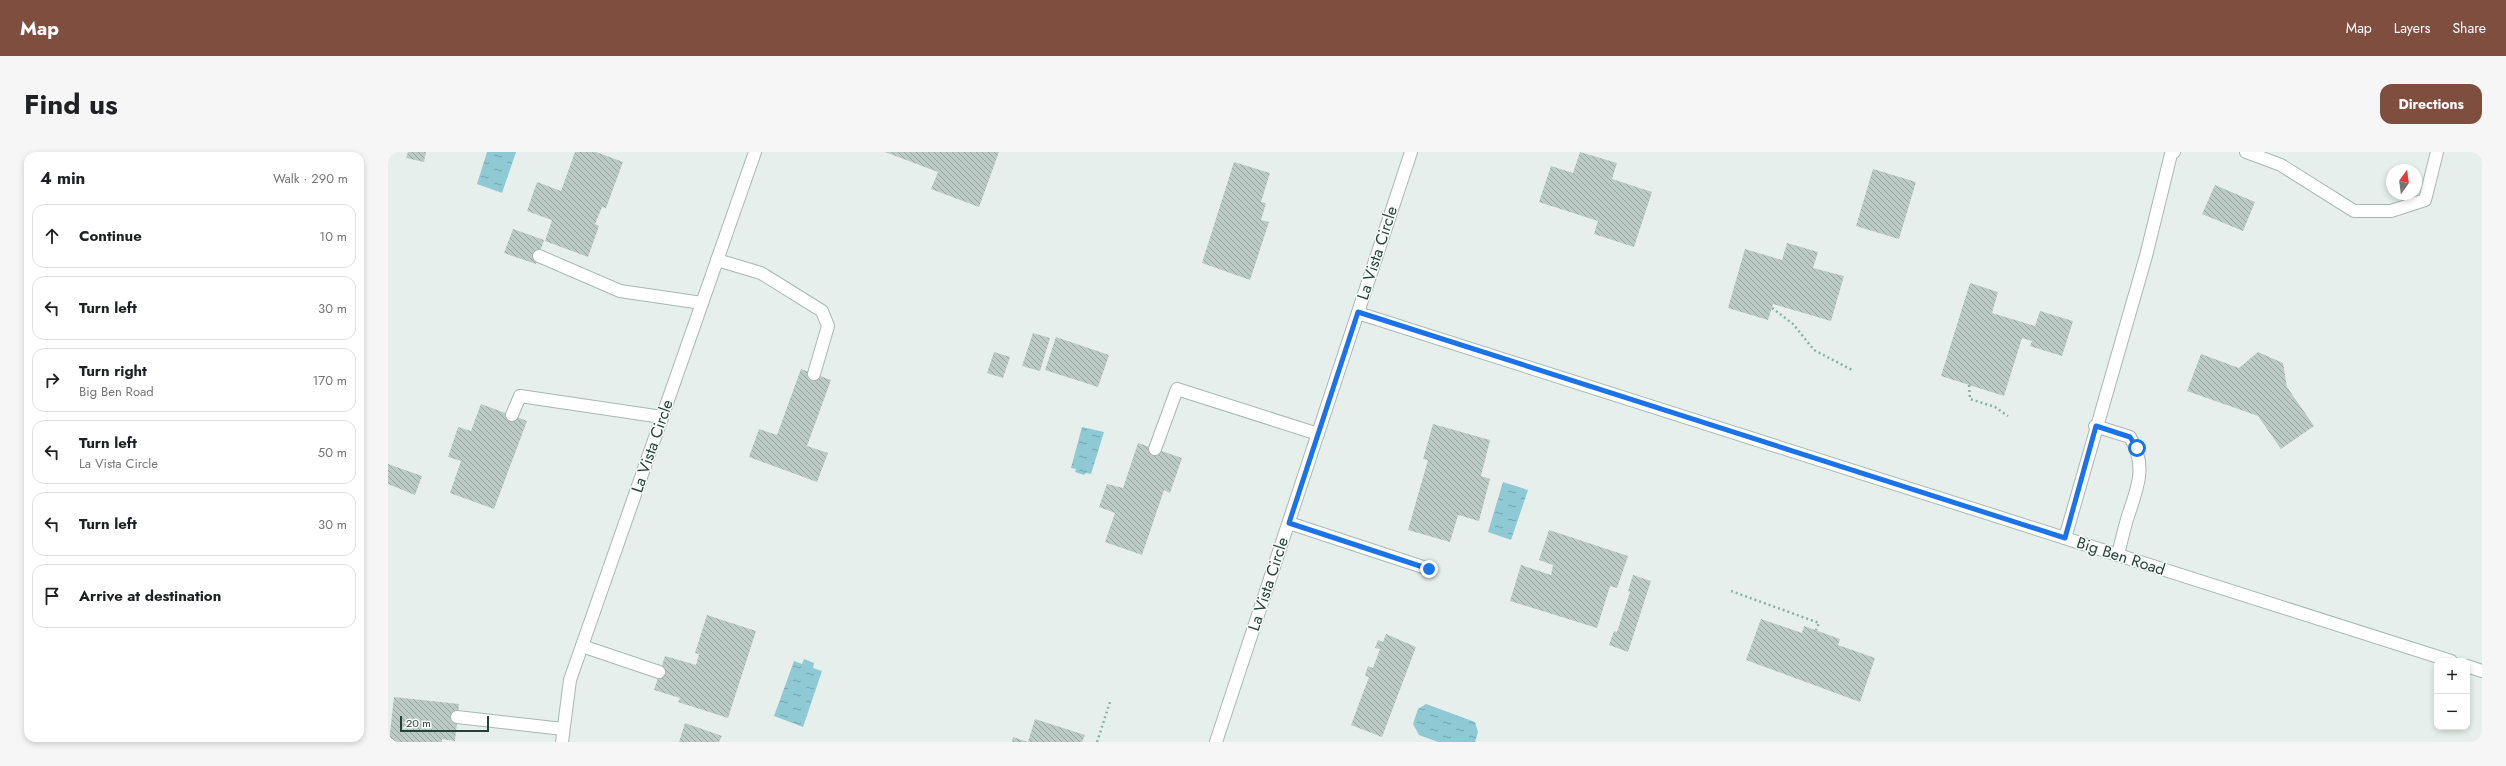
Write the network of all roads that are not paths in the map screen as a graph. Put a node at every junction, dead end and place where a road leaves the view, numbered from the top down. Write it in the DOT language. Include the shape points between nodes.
graph roads {
  1 [pos="755,152"];
  2 [pos="1410,152"];
  3 [pos="2246,152"];
  4 [pos="2437,152"];
  5 [pos="2172,153"];
  6 [pos="539,256"];
  7 [pos="717,260"];
  8 [pos="702,303"];
  9 [pos="1358,312"];
  10 [pos="814,374"];
  11 [pos="512,415"];
  12 [pos="662,417"];
  13 [pos="2096,426"];
  14 [pos="1318,434"];
  15 [pos="1155,449"];
  16 [pos="1289,523"];
  17 [pos="2065,538"];
  18 [pos="2118,555"];
  19 [pos="1429,569"];
  20 [pos="582,646"];
  21 [pos="2442,658"];
  22 [pos="2470,667"];
  23 [pos="2482,671"];
  24 [pos="659,672"];
  25 [pos="457,717"];
  26 [pos="563,730"];
  27 [pos="562,742"];
  28 [pos="1216,742"];
  1 -- 7 [label="street, La Vista Circle"];
  2 -- 9 [label="street, La Vista Circle"];
  3 -- 4 [label="street" via="2281,165 2354,211 2391,212 2425,200"];
  5 -- 13 [label="street" via="2146,256"];
  6 -- 8 [label="street" via="620,291"];
  7 -- 8 [label="street, La Vista Circle"];
  7 -- 10 [label="street" via="761,273 822,311 828,326"];
  8 -- 12 [label="street, La Vista Circle"];
  9 -- 14 [label="street, La Vista Circle"];
  9 -- 17 [label="street, Big Ben Road"];
  11 -- 12 [label="street" via="520,396"];
  12 -- 20 [label="street, La Vista Circle"];
  13 -- 17 [label="street"];
  13 -- 18 [label="street" via="2130,437 2137,448 2140,463 2138,487"];
  14 -- 15 [label="street" via="1177,389"];
  14 -- 16 [label="street, La Vista Circle"];
  16 -- 19 [label="street"];
  16 -- 28 [label="street, La Vista Circle"];
  17 -- 18 [label="street, Big Ben Road"];
  18 -- 21 [label="street, Big Ben Road"];
  20 -- 24 [label="street"];
  20 -- 26 [label="street, La Vista Circle" via="570,680"];
  22 -- 23 [label="street"];
  25 -- 26 [label="street"];
  26 -- 27 [label="street, La Vista Circle"];
}
